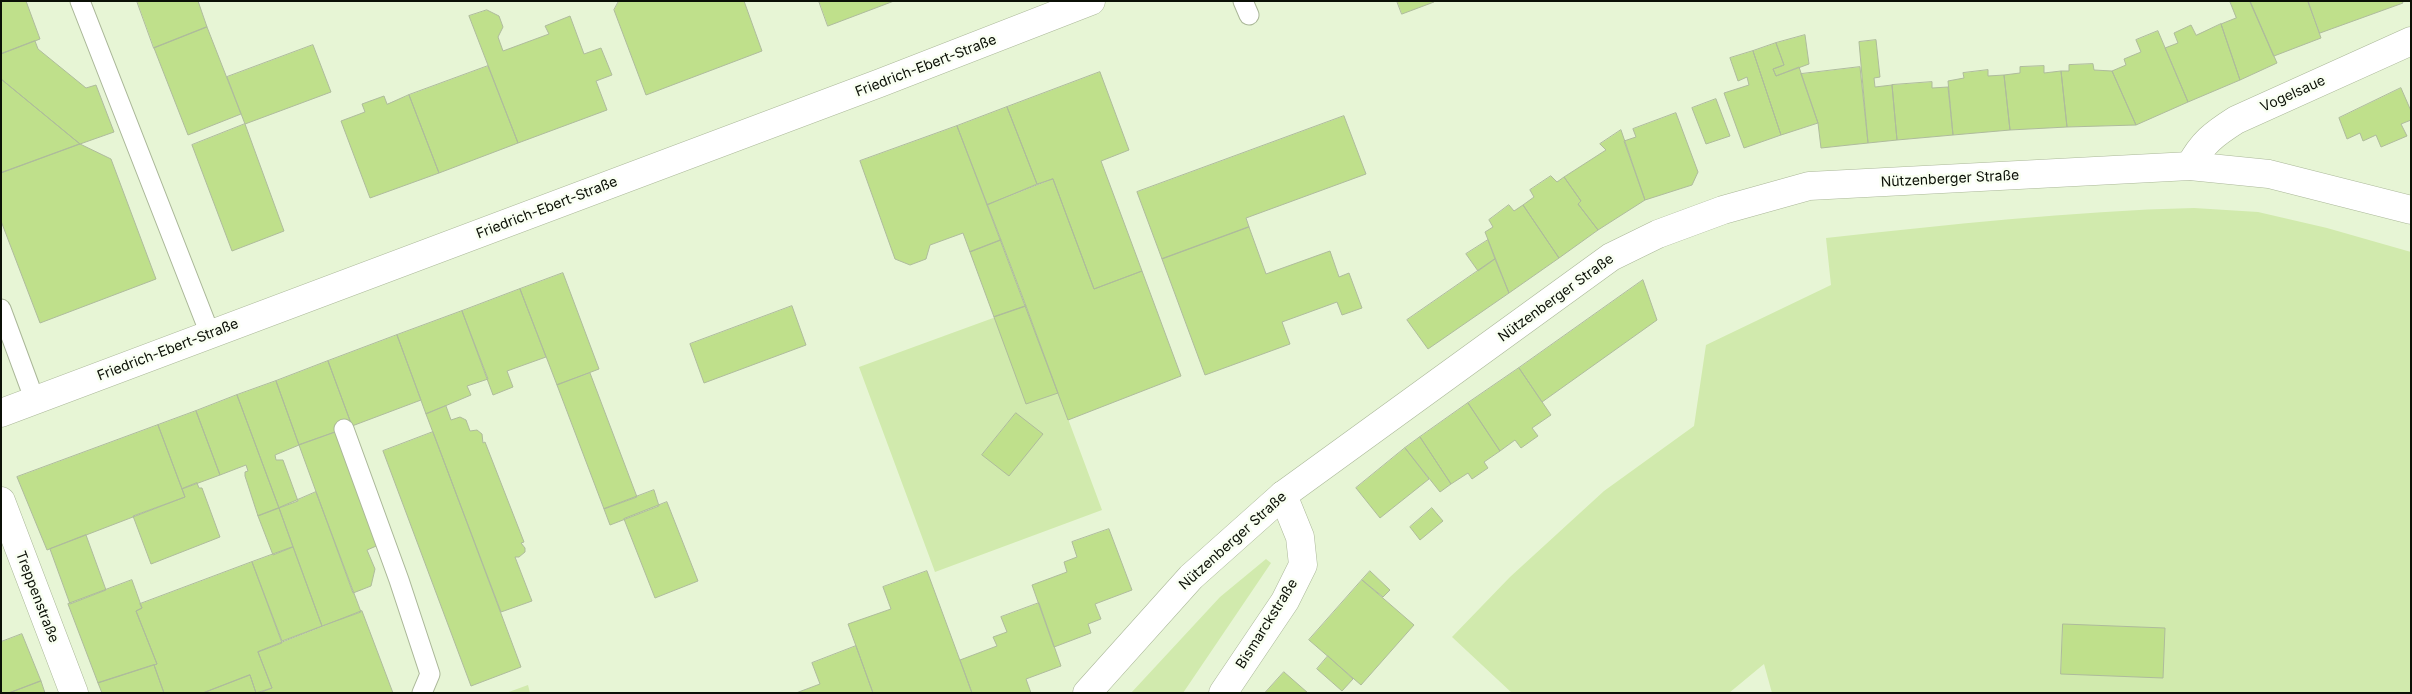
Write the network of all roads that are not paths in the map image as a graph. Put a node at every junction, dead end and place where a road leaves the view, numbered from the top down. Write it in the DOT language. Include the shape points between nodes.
graph roads {
  1 [pos="80,1"];
  2 [pos="1092,1"];
  3 [pos="2411,41"];
  4 [pos="2190,166"];
  5 [pos="2411,210"];
  6 [pos="1,310"];
  7 [pos="210,334"];
  8 [pos="35,401"];
  9 [pos="1,413"];
  10 [pos="344,429"];
  11 [pos="1283,495"];
  12 [pos="1,501"];
  13 [pos="74,693"];
  14 [pos="422,693"];
  15 [pos="1087,693"];
  16 [pos="1223,693"];
  1 -- 7 [label="lane"];
  2 -- 7 [label="street, Friedrich-Ebert-Straße"];
  3 -- 4 [label="street, Vogelsaue" via="2236,120 2212,135"];
  4 -- 5 [label="street, Nützenberger Straße" via="2269,174"];
  4 -- 11 [label="street, Nützenberger Straße" via="1809,186 1723,210 1658,234 1611,257"];
  6 -- 8 [label="lane"];
  7 -- 8 [label="street, Friedrich-Ebert-Straße"];
  8 -- 9 [label="street, Friedrich-Ebert-Straße"];
  10 -- 14 [label="lane" via="430,674"];
  11 -- 15 [label="street, Nützenberger Straße" via="1191,577"];
  11 -- 16 [label="street, Bismarckstraße" via="1300,537 1303,565 1285,601"];
  12 -- 13 [label="street, Treppenstraße"];
}
